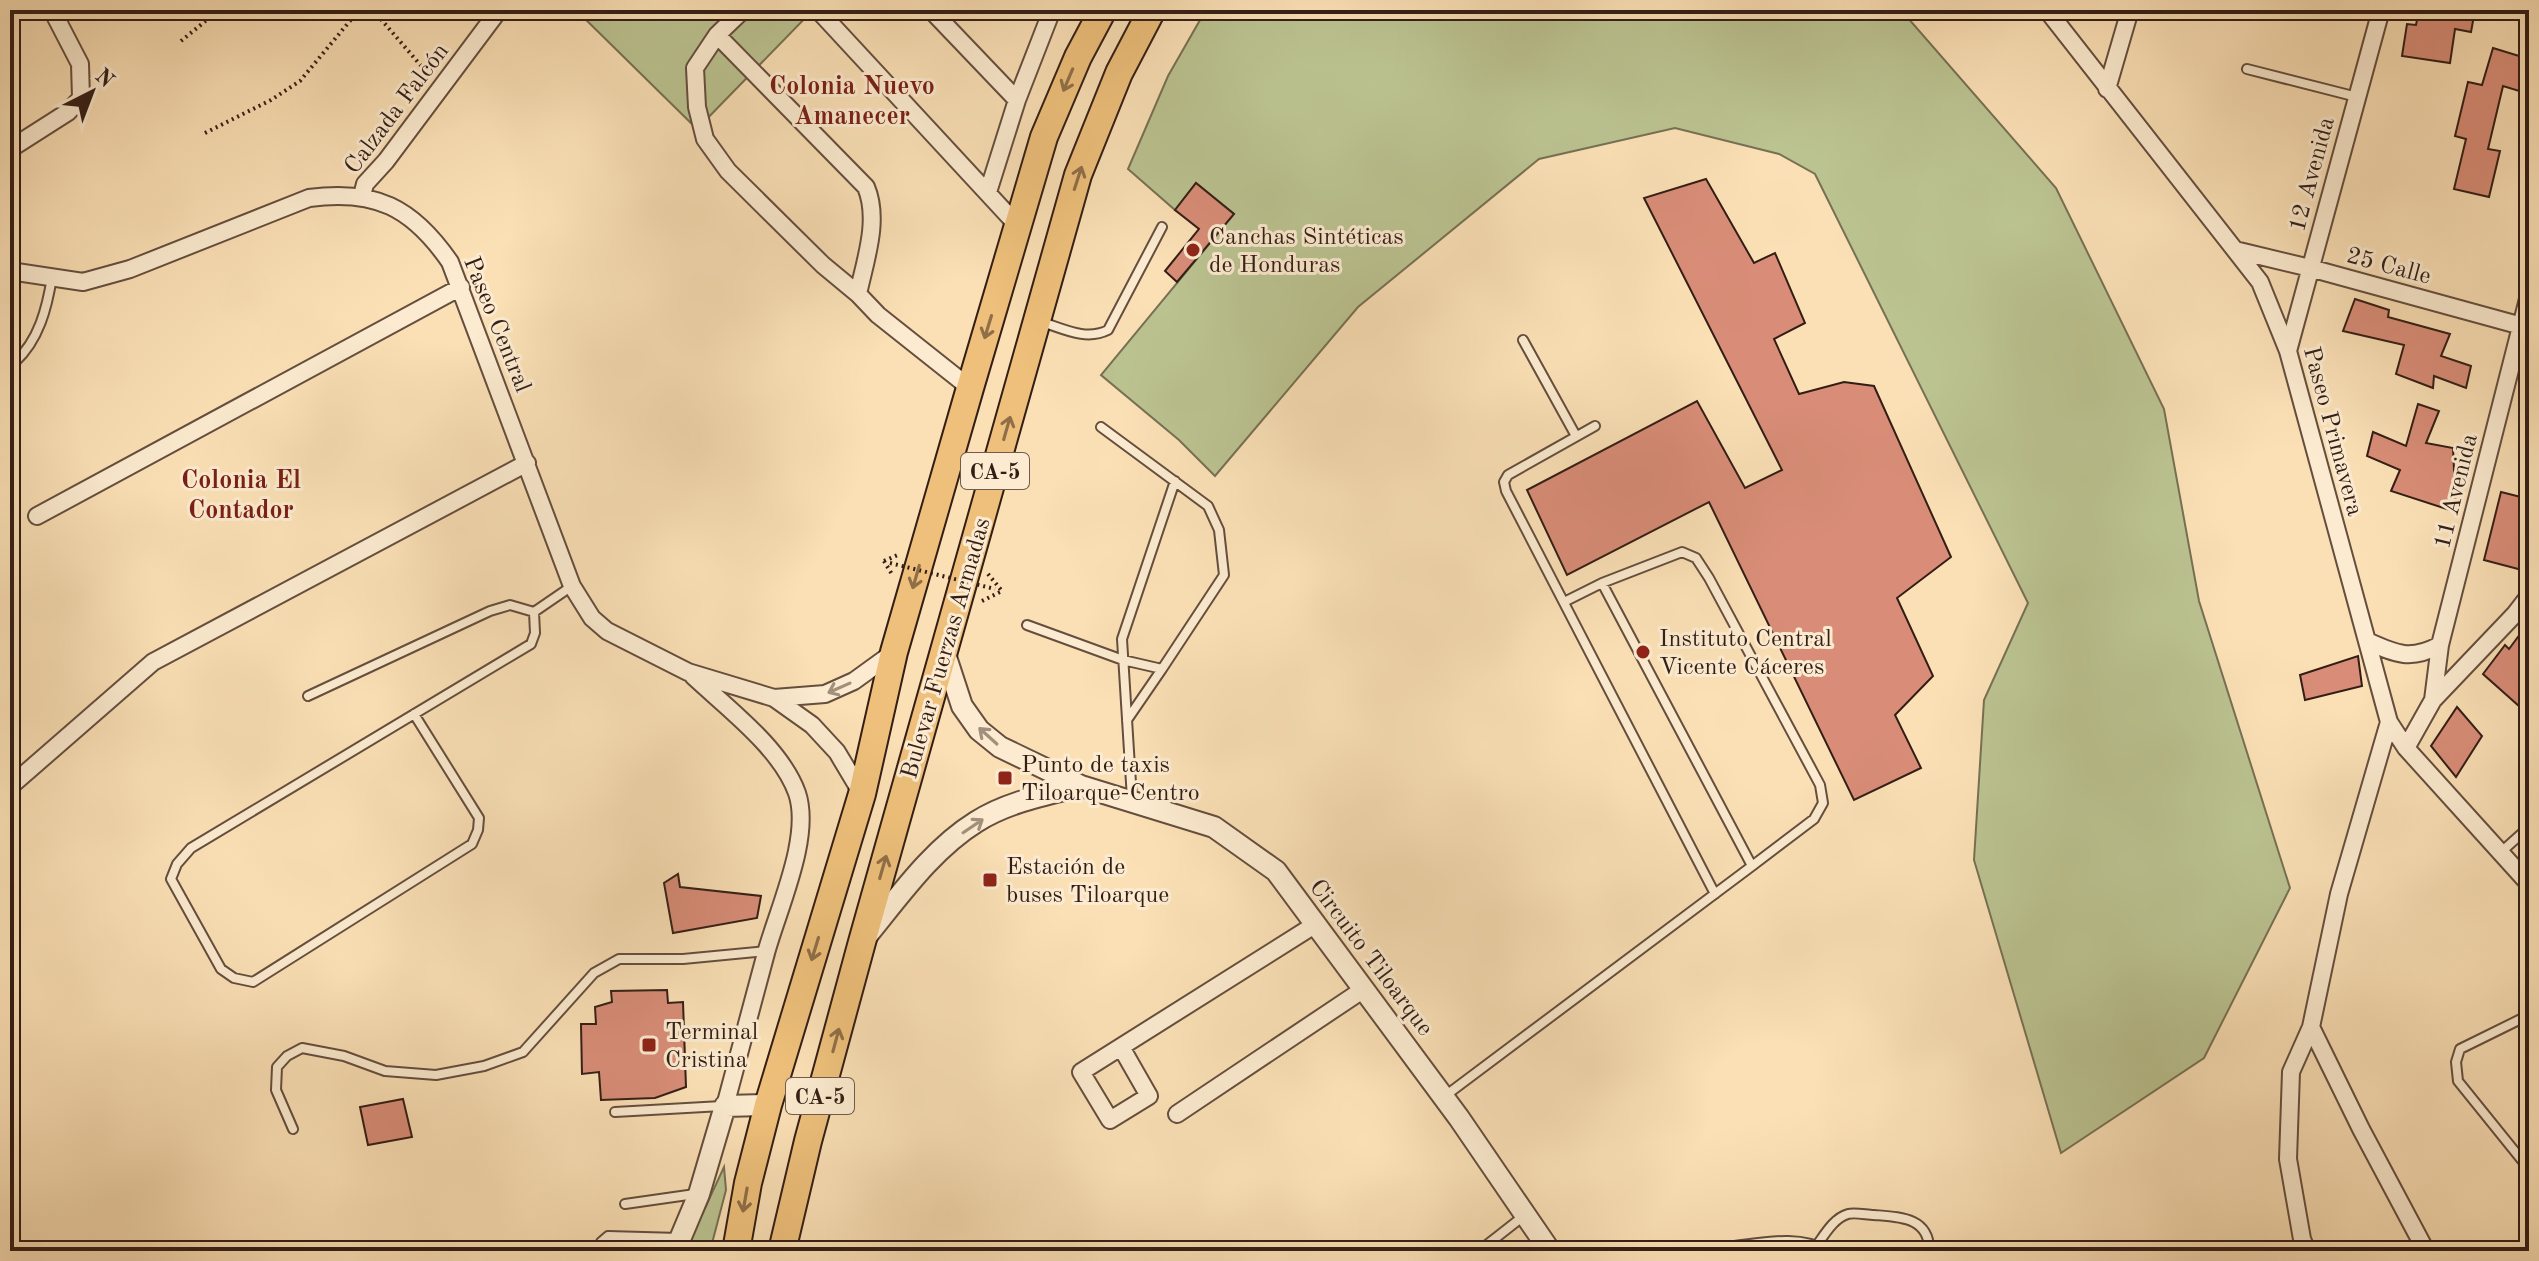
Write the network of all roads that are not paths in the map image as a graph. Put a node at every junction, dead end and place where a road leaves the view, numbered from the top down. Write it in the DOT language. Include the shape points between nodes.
graph roads {
  1 [pos="52,10"];
  2 [pos="499,10"];
  3 [pos="743,10"];
  4 [pos="818,10"];
  5 [pos="931,10"];
  6 [pos="1052,10"];
  7 [pos="1103,10"];
  8 [pos="1152,10"];
  9 [pos="2047,10"];
  10 [pos="2130,10"];
  11 [pos="2381,10"];
  12 [pos="717,35"];
  13 [pos="2247,69"];
  14 [pos="2107,89"];
  15 [pos="2357,97"];
  16 [pos="1017,100"];
  17 [pos="10,149"];
  18 [pos="988,192"];
  19 [pos="362,196"];
  20 [pos="1018,226"];
  21 [pos="1162,227"];
  22 [pos="2235,250"];
  23 [pos="2310,268"];
  24 [pos="10,271"];
  25 [pos="52,277"];
  26 [pos="461,287"];
  27 [pos="858,294"];
  28 [pos="2529,295"];
  29 [pos="1037,321"];
  30 [pos="2525,327"];
  31 [pos="1523,340"];
  32 [pos="2288,351"];
  33 [pos="15,362"];
  34 [pos="970,388"];
  35 [pos="1595,426"];
  36 [pos="1101,427"];
  37 [pos="1576,436"];
  38 [pos="527,463"];
  39 [pos="1175,481"];
  40 [pos="37,516"];
  41 [pos="1602,583"];
  42 [pos="572,586"];
  43 [pos="2529,596"];
  44 [pos="1564,602"];
  45 [pos="534,612"];
  46 [pos="1027,625"];
  47 [pos="2367,641"];
  48 [pos="2440,645"];
  49 [pos="944,651"];
  50 [pos="894,652"];
  51 [pos="1123,660"];
  52 [pos="1162,669"];
  53 [pos="688,672"];
  54 [pos="308,696"];
  55 [pos="774,698"];
  56 [pos="2433,700"];
  57 [pos="414,714"];
  58 [pos="1127,720"];
  59 [pos="2389,722"];
  60 [pos="2406,748"];
  61 [pos="13,784"];
  62 [pos="1081,786"];
  63 [pos="862,794"];
  64 [pos="1132,802"];
  65 [pos="2529,827"];
  66 [pos="2500,854"];
  67 [pos="1752,866"];
  68 [pos="2529,884"];
  69 [pos="1715,894"];
  70 [pos="1316,924"];
  71 [pos="862,942"];
  72 [pos="766,951"];
  73 [pos="1364,989"];
  74 [pos="2529,1015"];
  75 [pos="2311,1027"];
  76 [pos="1121,1047"];
  77 [pos="1444,1097"];
  78 [pos="768,1105"];
  79 [pos="725,1106"];
  80 [pos="615,1112"];
  81 [pos="1177,1114"];
  82 [pos="293,1129"];
  83 [pos="2529,1169"];
  84 [pos="699,1194"];
  85 [pos="625,1204"];
  86 [pos="1525,1214"];
  87 [pos="677,1244"];
  88 [pos="1817,1245"];
  89 [pos="1726,1247"];
  90 [pos="599,1251"];
  91 [pos="736,1251"];
  92 [pos="782,1251"];
  93 [pos="1479,1251"];
  94 [pos="1550,1251"];
  95 [pos="1827,1251"];
  96 [pos="1929,1251"];
  97 [pos="2307,1251"];
  98 [pos="2426,1251"];
  1 -- 17 [label="street" via="80,64 81,98"];
  2 -- 19 [label="street, Calzada Falcón" via="365,184"];
  3 -- 12 [label="street"];
  4 -- 18 [label="street"];
  5 -- 16 [label="street"];
  6 -- 16 [label="street"];
  7 -- 20 [label="highway, Bulevar Fuerzas Armadas / CA-5, one-way" via="1044,137"];
  29 -- 8 [label="highway, Bulevar Fuerzas Armadas / CA-5, one-way" via="1078,175 1119,73"];
  9 -- 14 [label="street, Paseo Primavera"];
  10 -- 14 [label="street"];
  11 -- 15 [label="street, 12 Avenida"];
  12 -- 27 [label="street" via="866,187 872,200 871,234"];
  12 -- 27 [label="street" via="695,68 705,139 728,171"];
  13 -- 15 [label="lane"];
  14 -- 22 [label="street, Paseo Primavera"];
  15 -- 23 [label="street, 12 Avenida"];
  16 -- 18 [label="street"];
  18 -- 20 [label="street"];
  19 -- 25 [label="street, Paseo Central" via="309,198 130,269 83,282"];
  19 -- 26 [label="street, Paseo Central" via="394,207 430,234"];
  20 -- 34 [label="highway, Bulevar Fuerzas Armadas / CA-5, one-way"];
  21 -- 29 [label="lane" via="1108,330 1086,336"];
  22 -- 23 [label="street, 25 Calle"];
  22 -- 32 [label="street, Paseo Primavera" via="2260,282"];
  23 -- 30 [label="street, 25 Calle"];
  23 -- 32 [label="street, 12 Avenida"];
  24 -- 25 [label="street, Paseo Central"];
  25 -- 33 [label="lane" via="40,326"];
  26 -- 38 [label="street, Paseo Central"];
  26 -- 40 [label="street"];
  27 -- 34 [label="street"];
  28 -- 30 [label="street, 11 Avenida"];
  49 -- 29 [label="highway, Bulevar Fuerzas Armadas / CA-5, one-way"];
  30 -- 48 [label="street, 11 Avenida"];
  31 -- 37 [label="lane"];
  32 -- 47 [label="street, Paseo Primavera"];
  34 -- 50 [label="highway, Bulevar Fuerzas Armadas / CA-5, one-way"];
  35 -- 37 [label="lane"];
  36 -- 39 [label="lane"];
  37 -- 44 [label="lane" via="1504,482"];
  38 -- 42 [label="street, Paseo Central"];
  38 -- 61 [label="street" via="153,662"];
  39 -- 51 [label="lane" via="1122,639"];
  39 -- 52 [label="lane" via="1208,506 1219,530 1224,575"];
  41 -- 44 [label="lane"];
  41 -- 67 [label="lane"];
  41 -- 67 [label="lane" via="1682,552 1696,558 1820,785 1823,803 1814,819"];
  42 -- 45 [label="lane"];
  42 -- 53 [label="street, Paseo Central" via="607,631"];
  43 -- 56 [label="street"];
  44 -- 69 [label="lane"];
  45 -- 54 [label="lane" via="510,605 490,611"];
  45 -- 57 [label="lane" via="531,644"];
  46 -- 51 [label="lane"];
  47 -- 48 [label="street" via="2408,656"];
  47 -- 59 [label="street, Paseo Primavera"];
  48 -- 56 [label="street, 11 Avenida"];
  62 -- 49 [label="street, Circuito Tiloarque, one-way" via="1000,747 979,730 962,706"];
  71 -- 49 [label="highway, Bulevar Fuerzas Armadas / CA-5, one-way"];
  50 -- 55 [label="street, Paseo Central, one-way" via="825,694"];
  50 -- 63 [label="highway, Bulevar Fuerzas Armadas / CA-5"];
  51 -- 52 [label="lane"];
  51 -- 58 [label="lane"];
  52 -- 58 [label="lane"];
  53 -- 55 [label="street, Paseo Central"];
  53 -- 72 [label="street" via="769,749 798,796 798,847"];
  55 -- 63 [label="street, Paseo Central" via="812,725 837,752"];
  56 -- 60 [label="street"];
  57 -- 57 [label="lane" via="191,848 177,864 171,879 221,969 253,982 472,844 479,818"];
  58 -- 64 [label="lane"];
  59 -- 60 [label="street, Paseo Primavera"];
  59 -- 75 [label="street" via="2339,894"];
  60 -- 66 [label="street, Paseo Primavera"];
  62 -- 64 [label="street, Circuito Tiloarque"];
  71 -- 62 [label="street, one-way" via="942,849 976,822 1025,800"];
  63 -- 78 [label="highway, Bulevar Fuerzas Armadas / CA-5, one-way"];
  64 -- 70 [label="street, Circuito Tiloarque" via="1214,827 1276,871"];
  65 -- 66 [label="lane"];
  66 -- 68 [label="street, Paseo Primavera"];
  67 -- 69 [label="lane"];
  69 -- 77 [label="lane"];
  70 -- 73 [label="street, Circuito Tiloarque"];
  70 -- 76 [label="street"];
  92 -- 71 [label="highway, Bulevar Fuerzas Armadas / CA-5, one-way"];
  72 -- 79 [label="street"];
  72 -- 82 [label="lane" via="619,959 594,973 523,1052 484,1066 436,1075 385,1071 302,1048 277,1067 276,1090"];
  73 -- 77 [label="street, Circuito Tiloarque"];
  73 -- 81 [label="street"];
  74 -- 83 [label="lane" via="2460,1049 2456,1062 2458,1081"];
  75 -- 97 [label="street" via="2291,1072 2288,1159"];
  75 -- 98 [label="street"];
  76 -- 76 [label="street" via="1081,1072 1110,1120 1149,1096"];
  77 -- 86 [label="street, Circuito Tiloarque"];
  78 -- 79 [label="street"];
  78 -- 91 [label="highway, Bulevar Fuerzas Armadas / CA-5, one-way"];
  79 -- 80 [label="lane"];
  79 -- 84 [label="street"];
  84 -- 85 [label="lane"];
  84 -- 87 [label="street"];
  86 -- 93 [label="lane"];
  86 -- 94 [label="street, Circuito Tiloarque"];
  87 -- 90 [label="lane" via="608,1236"];
  88 -- 89 [label="lane" via="1794,1241"];
  88 -- 95 [label="lane"];
  88 -- 96 [label="lane" via="1832,1224 1849,1213 1907,1218 1921,1227"];
}
